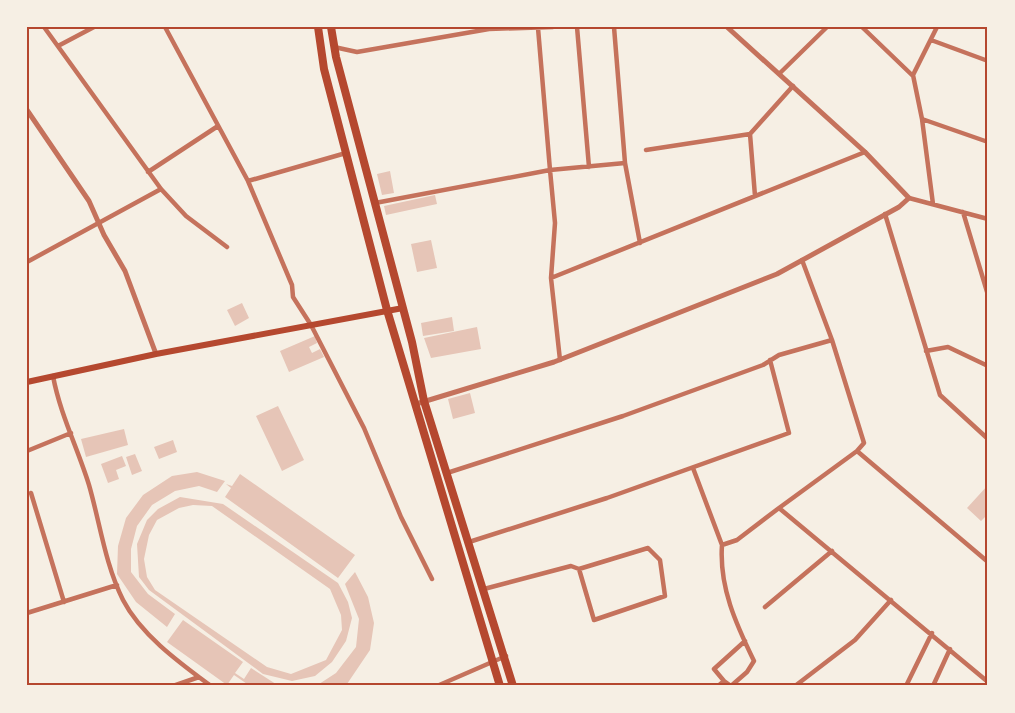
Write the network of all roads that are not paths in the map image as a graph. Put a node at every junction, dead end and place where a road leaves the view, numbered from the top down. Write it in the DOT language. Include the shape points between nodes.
graph roads {
  1 [pos="45,27"];
  2 [pos="94,27"];
  3 [pos="165,27"];
  4 [pos="318,27"];
  5 [pos="331,27"];
  6 [pos="553,27"];
  7 [pos="577,27"];
  8 [pos="614,27"];
  9 [pos="727,27"];
  10 [pos="827,27"];
  11 [pos="862,27"];
  12 [pos="937,27"];
  13 [pos="538,28"];
  14 [pos="931,40"];
  15 [pos="58,46"];
  16 [pos="334,47"];
  17 [pos="988,61"];
  18 [pos="780,73"];
  19 [pos="913,76"];
  20 [pos="793,86"];
  21 [pos="27,110"];
  22 [pos="922,119"];
  23 [pos="218,126"];
  24 [pos="750,134"];
  25 [pos="988,142"];
  26 [pos="646,150"];
  27 [pos="865,152"];
  28 [pos="346,153"];
  29 [pos="625,163"];
  30 [pos="589,166"];
  31 [pos="550,170"];
  32 [pos="148,172"];
  33 [pos="248,181"];
  34 [pos="161,189"];
  35 [pos="755,196"];
  36 [pos="909,198"];
  37 [pos="375,202"];
  38 [pos="933,204"];
  39 [pos="963,212"];
  40 [pos="885,214"];
  41 [pos="988,219"];
  42 [pos="99,223"];
  43 [pos="640,243"];
  44 [pos="227,246"];
  45 [pos="802,260"];
  46 [pos="980,261"];
  47 [pos="27,262"];
  48 [pos="988,264"];
  49 [pos="551,278"];
  50 [pos="988,295"];
  51 [pos="403,308"];
  52 [pos="387,310"];
  53 [pos="311,324"];
  54 [pos="832,340"];
  55 [pos="926,351"];
  56 [pos="156,354"];
  57 [pos="560,360"];
  58 [pos="770,360"];
  59 [pos="988,366"];
  60 [pos="52,376"];
  61 [pos="27,382"];
  62 [pos="420,402"];
  63 [pos="71,433"];
  64 [pos="988,439"];
  65 [pos="27,451"];
  66 [pos="857,451"];
  67 [pos="693,468"];
  68 [pos="447,473"];
  69 [pos="31,493"];
  70 [pos="779,508"];
  71 [pos="469,542"];
  72 [pos="722,546"];
  73 [pos="832,551"];
  74 [pos="988,562"];
  75 [pos="579,569"];
  76 [pos="432,579"];
  77 [pos="117,585"];
  78 [pos="484,589"];
  79 [pos="891,600"];
  80 [pos="64,602"];
  81 [pos="765,607"];
  82 [pos="27,613"];
  83 [pos="932,633"];
  84 [pos="745,642"];
  85 [pos="951,649"];
  86 [pos="506,656"];
  87 [pos="493,662"];
  88 [pos="199,677"];
  89 [pos="724,681"];
  90 [pos="988,682"];
  91 [pos="173,686"];
  92 [pos="211,686"];
  93 [pos="437,686"];
  94 [pos="500,686"];
  95 [pos="513,686"];
  96 [pos="718,686"];
  97 [pos="731,686"];
  98 [pos="795,686"];
  99 [pos="906,686"];
  100 [pos="933,686"];
  1 -- 15 [label="street"];
  2 -- 15 [label="street"];
  3 -- 23 [label="street"];
  4 -- 28 [label="highway" via="324,69"];
  5 -- 16 [label="highway"];
  6 -- 13 [label="street"];
  7 -- 30 [label="street"];
  8 -- 29 [label="street"];
  9 -- 18 [label="street"];
  10 -- 18 [label="street"];
  11 -- 19 [label="street"];
  12 -- 14 [label="street"];
  13 -- 16 [label="street" via="489,29 357,52"];
  13 -- 31 [label="street"];
  14 -- 17 [label="street"];
  14 -- 19 [label="street"];
  15 -- 32 [label="street"];
  16 -- 37 [label="highway"];
  18 -- 20 [label="street"];
  19 -- 22 [label="street"];
  20 -- 24 [label="street"];
  20 -- 27 [label="street"];
  21 -- 42 [label="street" via="72,173"];
  22 -- 25 [label="street"];
  22 -- 38 [label="street"];
  23 -- 32 [label="street"];
  23 -- 33 [label="street"];
  24 -- 26 [label="street"];
  24 -- 35 [label="street"];
  27 -- 35 [label="street"];
  27 -- 36 [label="street"];
  28 -- 33 [label="street"];
  28 -- 52 [label="highway"];
  29 -- 30 [label="street"];
  29 -- 43 [label="street"];
  30 -- 31 [label="street"];
  31 -- 37 [label="street"];
  31 -- 49 [label="street" via="555,223"];
  32 -- 34 [label="street"];
  33 -- 53 [label="street" via="292,285 293,297"];
  34 -- 42 [label="street"];
  34 -- 44 [label="street" via="186,216"];
  35 -- 43 [label="street"];
  36 -- 38 [label="street"];
  36 -- 40 [label="street"];
  37 -- 51 [label="highway"];
  38 -- 39 [label="street"];
  39 -- 41 [label="street"];
  39 -- 46 [label="street"];
  40 -- 45 [label="street"];
  40 -- 55 [label="street"];
  42 -- 47 [label="street"];
  42 -- 56 [label="street" via="125,271"];
  43 -- 49 [label="street"];
  45 -- 54 [label="street"];
  45 -- 57 [label="street" via="777,274"];
  46 -- 48 [label="street"];
  46 -- 50 [label="street"];
  49 -- 57 [label="street"];
  51 -- 52 [label="main road"];
  51 -- 62 [label="highway"];
  52 -- 53 [label="main road"];
  52 -- 62 [label="highway"];
  53 -- 56 [label="main road"];
  53 -- 76 [label="street" via="364,428"];
  54 -- 58 [label="street"];
  54 -- 66 [label="street" via="864,443"];
  55 -- 59 [label="street" via="948,346"];
  55 -- 64 [label="street" via="940,395"];
  56 -- 60 [label="main road"];
  57 -- 62 [label="street"];
  58 -- 67 [label="street" via="789,433"];
  58 -- 68 [label="street" via="623,416"];
  60 -- 61 [label="main road"];
  60 -- 63 [label="street"];
  62 -- 68 [label="highway"];
  62 -- 87 [label="highway"];
  63 -- 65 [label="street"];
  63 -- 77 [label="street"];
  66 -- 70 [label="street"];
  66 -- 74 [label="street"];
  67 -- 71 [label="street"];
  67 -- 72 [label="street"];
  68 -- 71 [label="highway"];
  69 -- 80 [label="street"];
  70 -- 72 [label="street" via="737,540"];
  70 -- 73 [label="street"];
  71 -- 78 [label="highway"];
  72 -- 84 [label="street" via="728,600"];
  73 -- 79 [label="street"];
  73 -- 81 [label="street"];
  75 -- 75 [label="street" via="648,548 660,560 664,596 594,620"];
  75 -- 78 [label="street" via="562,567"];
  77 -- 80 [label="street"];
  77 -- 88 [label="street" via="123,601 144,628"];
  78 -- 86 [label="highway"];
  79 -- 83 [label="street"];
  79 -- 98 [label="street" via="855,640"];
  80 -- 82 [label="street"];
  83 -- 85 [label="street"];
  83 -- 99 [label="street"];
  84 -- 89 [label="street" via="714,669"];
  84 -- 97 [label="street" via="754,661"];
  85 -- 90 [label="street"];
  85 -- 100 [label="street"];
  86 -- 87 [label="street"];
  86 -- 95 [label="highway"];
  87 -- 93 [label="street"];
  87 -- 94 [label="highway"];
  88 -- 91 [label="street"];
  88 -- 92 [label="street"];
  89 -- 96 [label="street"];
  89 -- 97 [label="street"];
}
